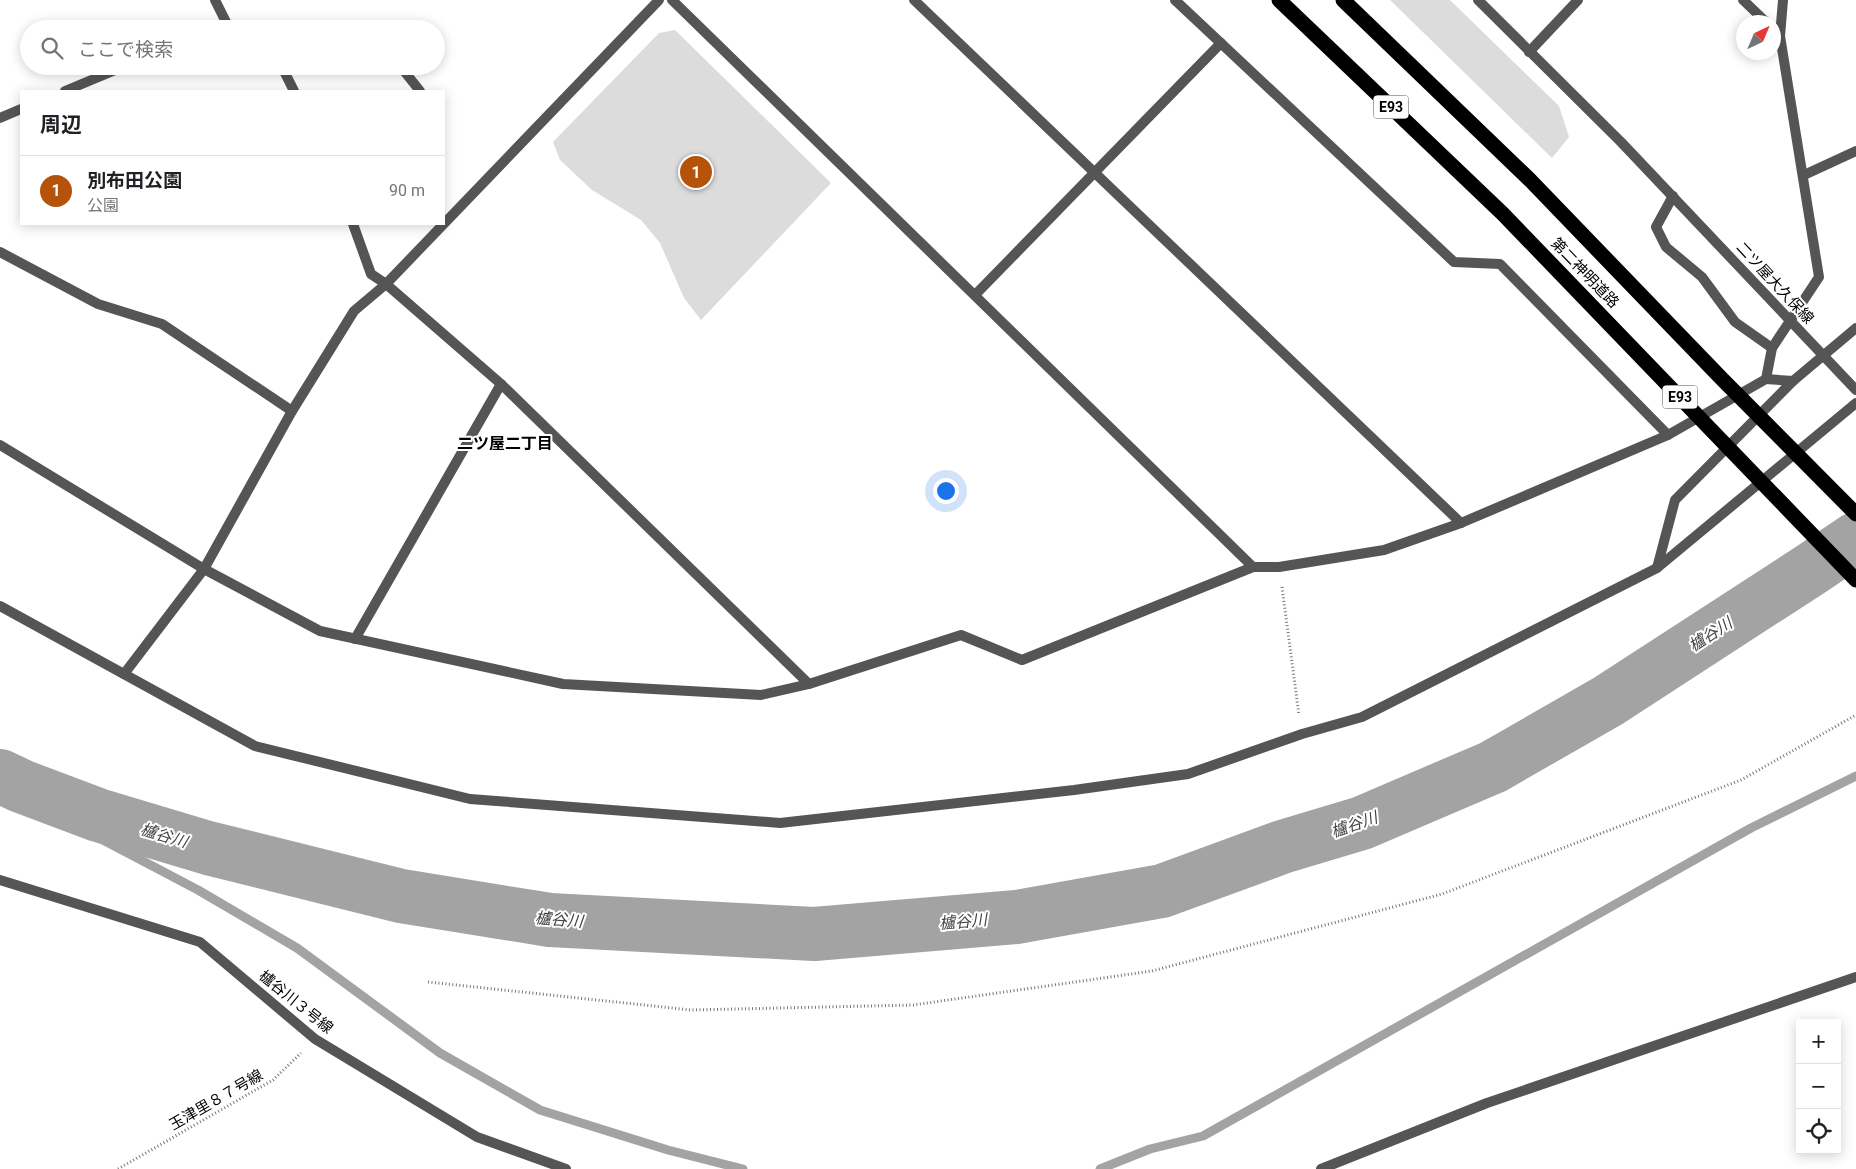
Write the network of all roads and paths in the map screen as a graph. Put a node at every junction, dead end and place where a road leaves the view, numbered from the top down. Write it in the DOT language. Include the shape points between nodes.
graph roads {
  1 [pos="215,0"];
  2 [pos="659,0"];
  3 [pos="672,0"];
  4 [pos="914,0"];
  5 [pos="1175,0"];
  6 [pos="1279,0"];
  7 [pos="1343,0"];
  8 [pos="1478,0"];
  9 [pos="1578,0"];
  10 [pos="1743,0"];
  11 [pos="1783,0"];
  12 [pos="1759,15"];
  13 [pos="1780,15"];
  14 [pos="228,20"];
  15 [pos="1221,43"];
  16 [pos="1529,52"];
  17 [pos="1781,54"];
  18 [pos="103,75"];
  19 [pos="285,75"];
  20 [pos="407,75"];
  21 [pos="67,90"];
  22 [pos="293,90"];
  23 [pos="419,90"];
  24 [pos="20,109"];
  25 [pos="0,118"];
  26 [pos="1856,151"];
  27 [pos="1095,173"];
  28 [pos="1804,175"];
  29 [pos="1673,196"];
  30 [pos="445,223"];
  31 [pos="352,225"];
  32 [pos="443,225"];
  33 [pos="0,252"];
  34 [pos="386,284"];
  35 [pos="975,294"];
  36 [pos="1856,328"];
  37 [pos="1772,348"];
  38 [pos="1766,379"];
  39 [pos="1793,381"];
  40 [pos="501,384"];
  41 [pos="1856,390"];
  42 [pos="1856,403"];
  43 [pos="292,411"];
  44 [pos="1668,435"];
  45 [pos="0,446"];
  46 [pos="1856,514"];
  47 [pos="1460,523"];
  48 [pos="1253,567"];
  49 [pos="1279,567"];
  50 [pos="1658,568"];
  51 [pos="204,570"];
  52 [pos="1856,580"];
  53 [pos="0,606"];
  54 [pos="354,639"];
  55 [pos="124,674"];
  56 [pos="809,684"];
  57 [pos="1856,715"];
  58 [pos="1302,734"];
  59 [pos="0,880"];
  60 [pos="1856,977"];
  61 [pos="428,982"];
  62 [pos="315,1039"];
  63 [pos="118,1169"];
  64 [pos="566,1169"];
  65 [pos="1321,1169"];
  1 -- 14 [label="street"];
  2 -- 30 [label="street"];
  3 -- 35 [label="street"];
  4 -- 27 [label="street"];
  5 -- 15 [label="street"];
  6 -- 52 [label="highway, 第二神明道路 / E93" via="1503,214"];
  7 -- 46 [label="highway, 第二神明道路 / E93" via="1528,179"];
  8 -- 16 [label="street, 二ツ屋大久保線"];
  9 -- 16 [label="street"];
  10 -- 12 [label="street"];
  11 -- 13 [label="street"];
  15 -- 27 [label="street"];
  15 -- 44 [label="street" via="1454,262 1500,264"];
  16 -- 29 [label="street, 二ツ屋大久保線"];
  17 -- 28 [label="street"];
  18 -- 21 [label="street"];
  19 -- 22 [label="street"];
  20 -- 23 [label="street"];
  24 -- 25 [label="street"];
  26 -- 28 [label="street"];
  27 -- 35 [label="street"];
  27 -- 47 [label="street"];
  28 -- 37 [label="street" via="1819,277"];
  29 -- 37 [label="street" via="1656,227 1666,247 1702,277 1735,322"];
  29 -- 41 [label="street, 二ツ屋大久保線"];
  31 -- 34 [label="street" via="371,274"];
  32 -- 34 [label="street"];
  33 -- 43 [label="street" via="98,304 162,324"];
  34 -- 40 [label="street"];
  34 -- 43 [label="street" via="354,311"];
  35 -- 48 [label="street"];
  36 -- 39 [label="street"];
  37 -- 38 [label="street"];
  38 -- 39 [label="street"];
  38 -- 44 [label="street"];
  39 -- 50 [label="street" via="1675,500"];
  40 -- 54 [label="street"];
  40 -- 56 [label="street"];
  42 -- 50 [label="street"];
  43 -- 51 [label="street"];
  44 -- 47 [label="street"];
  45 -- 51 [label="street"];
  47 -- 49 [label="street" via="1384,550"];
  48 -- 49 [label="street"];
  48 -- 56 [label="street" via="1022,660 961,635"];
  49 -- 58 [label="path"];
  50 -- 58 [label="street" via="1362,717"];
  51 -- 54 [label="street" via="320,631"];
  51 -- 55 [label="street"];
  53 -- 55 [label="street"];
  54 -- 56 [label="street" via="563,684 761,695"];
  55 -- 58 [label="street" via="255,746 470,799 780,823 1188,774"];
  57 -- 61 [label="path" via="1741,780 1442,894 1152,971 914,1005 691,1010"];
  59 -- 62 [label="street, 櫨谷川３号線" via="200,942"];
  60 -- 65 [label="street" via="1487,1103"];
  62 -- 63 [label="path, 玉津里８７号線" via="274,1080"];
  62 -- 64 [label="street, 櫨谷川３号線" via="477,1137"];
}
